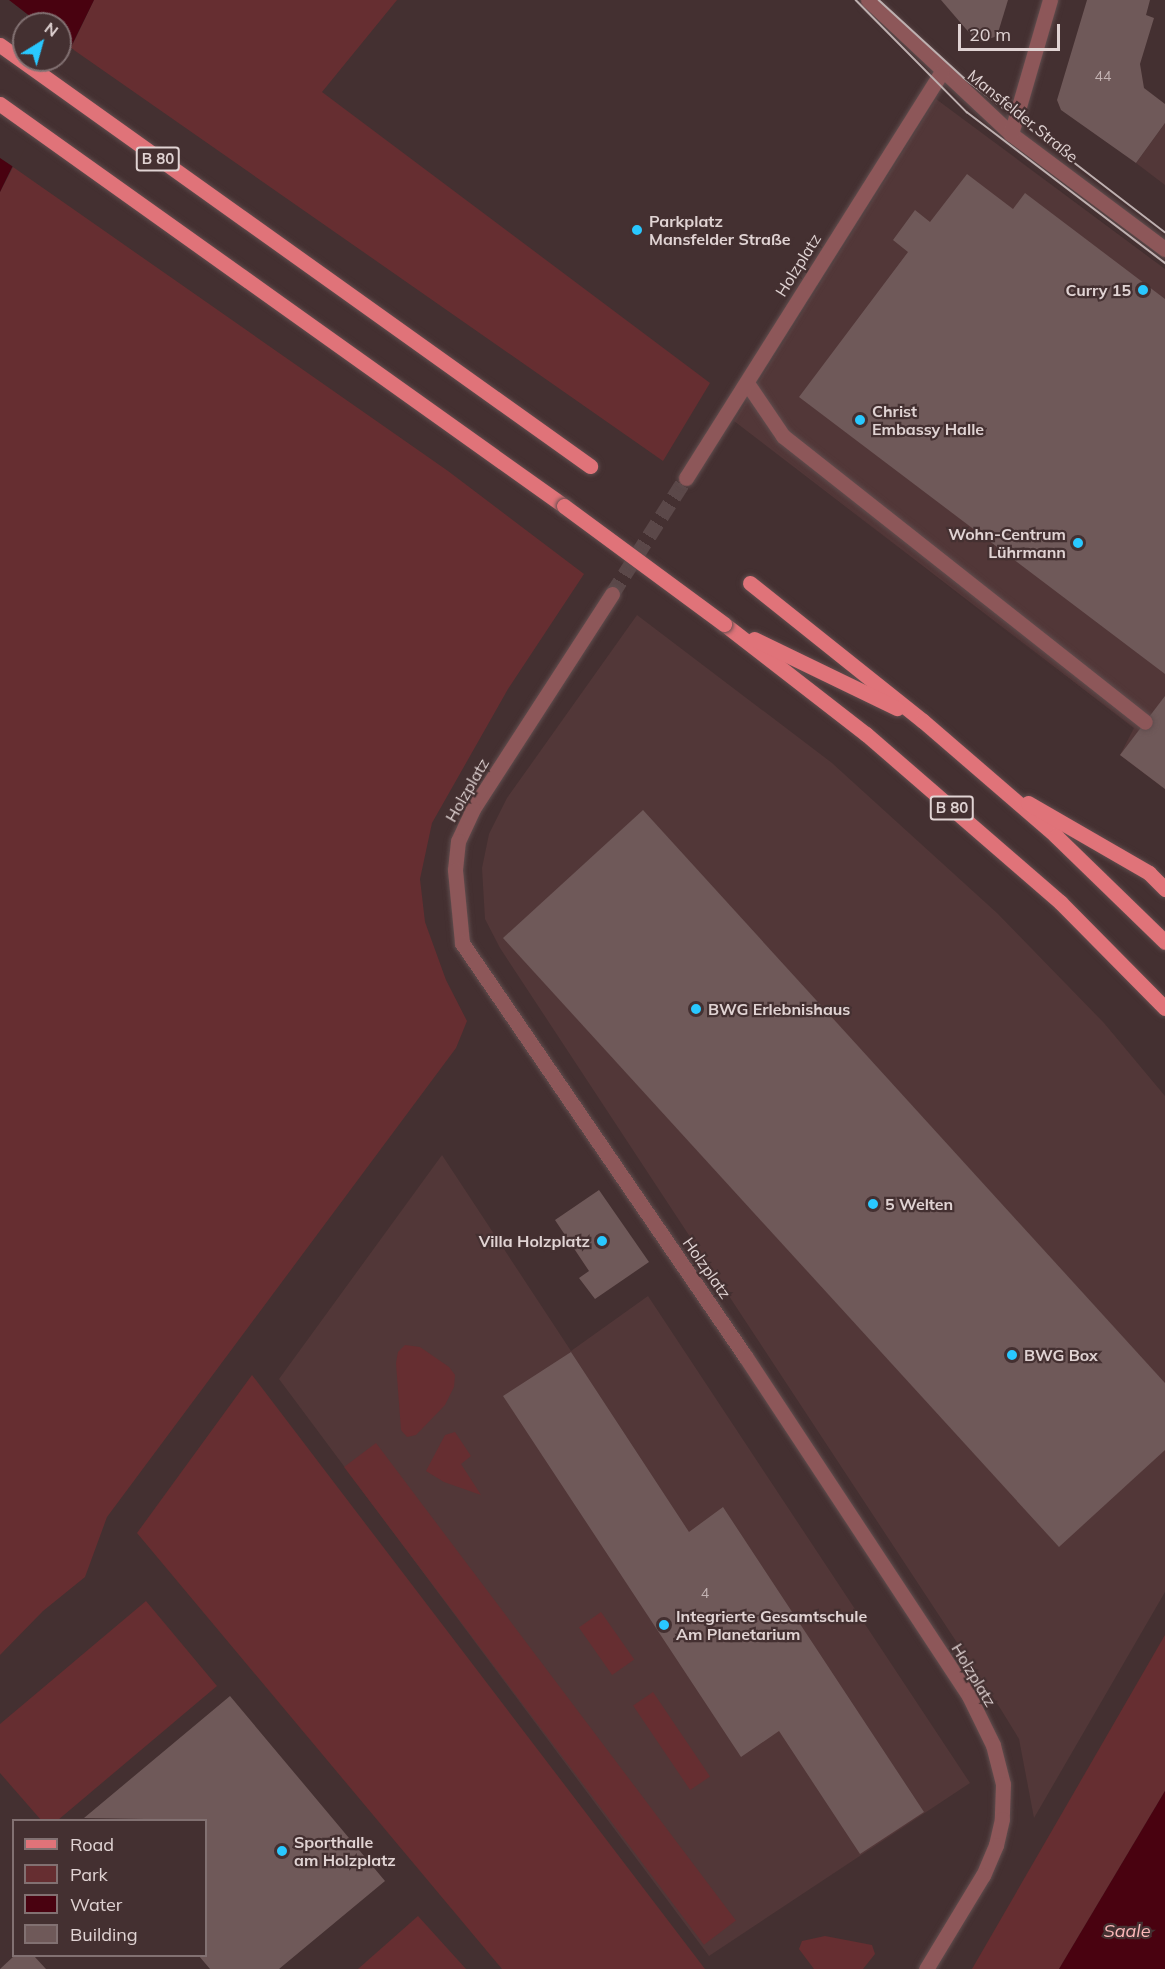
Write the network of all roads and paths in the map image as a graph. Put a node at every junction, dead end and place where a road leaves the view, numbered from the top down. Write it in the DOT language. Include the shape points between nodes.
graph roads {
  1 [pos="868,0"];
  2 [pos="1050,0"];
  3 [pos="0,45"];
  4 [pos="941,73"];
  5 [pos="0,104"];
  6 [pos="1011,134"];
  7 [pos="1165,249"];
  8 [pos="747,383"];
  9 [pos="590,466"];
  10 [pos="686,478"];
  11 [pos="750,583"];
  12 [pos="612,594"];
  13 [pos="724,624"];
  14 [pos="923,721"];
  15 [pos="1145,722"];
  16 [pos="996,784"];
  17 [pos="1165,889"];
  18 [pos="1165,942"];
  19 [pos="1165,1008"];
  20 [pos="926,1969"];
  1 -- 4 [label="street, Mansfelder Straße"];
  2 -- 6 [label="street"];
  3 -- 9 [label="main road, B 80"];
  4 -- 6 [label="street, Mansfelder Straße"];
  4 -- 8 [label="street, Holzplatz"];
  5 -- 13 [label="main road, B 80, bridge"];
  6 -- 7 [label="street, Mansfelder Straße"];
  8 -- 10 [label="street, Holzplatz"];
  8 -- 15 [label="street" via="783,436"];
  11 -- 14 [label="main road, B 80"];
  12 -- 20 [label="street, Holzplatz" via="473,809 458,841 455,870 462,943 745,1356 969,1696 993,1745 1003,1784 996,1845 983,1875"];
  13 -- 14 [label="main road"];
  13 -- 19 [label="main road, B 80" via="866,734 1042,886"];
  14 -- 16 [label="main road, B 80"];
  16 -- 17 [label="main road" via="1149,873"];
  16 -- 18 [label="main road, B 80"];
}
